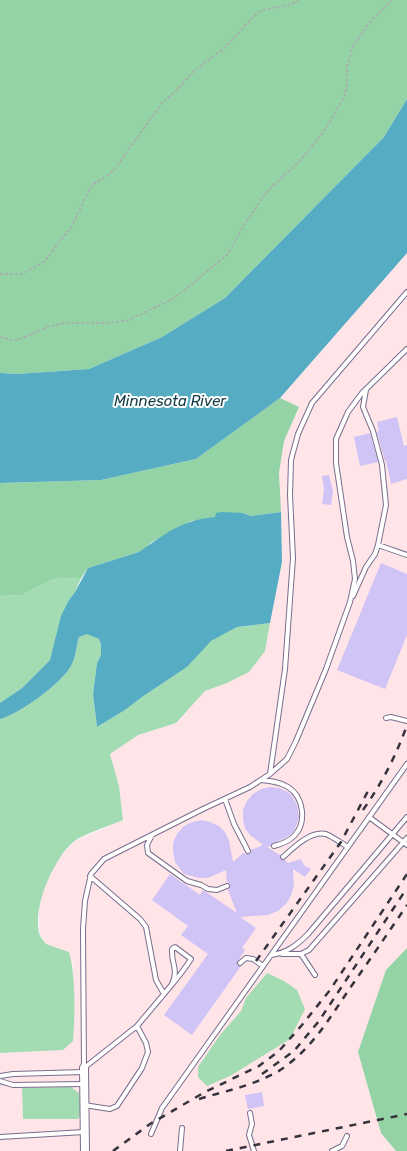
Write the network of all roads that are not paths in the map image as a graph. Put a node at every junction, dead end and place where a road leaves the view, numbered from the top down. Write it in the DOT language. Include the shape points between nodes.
graph roads {
  1 [pos="407,292"];
  2 [pos="407,349"];
  3 [pos="366,389"];
  4 [pos="363,407"];
  5 [pos="348,412"];
  6 [pos="378,545"];
  7 [pos="407,555"];
  8 [pos="350,602"];
  9 [pos="386,718"];
  10 [pos="407,721"];
  11 [pos="407,764"];
  12 [pos="270,774"];
  13 [pos="261,780"];
  14 [pos="225,799"];
  15 [pos="369,817"];
  16 [pos="407,817"];
  17 [pos="392,834"];
  18 [pos="152,835"];
  19 [pos="407,838"];
  20 [pos="405,844"];
  21 [pos="274,846"];
  22 [pos="348,847"];
  23 [pos="248,851"];
  24 [pos="283,857"];
  25 [pos="90,876"];
  26 [pos="227,886"];
  27 [pos="279,954"];
  28 [pos="301,954"];
  29 [pos="271,955"];
  30 [pos="240,963"];
  31 [pos="263,966"];
  32 [pos="315,975"];
  33 [pos="172,984"];
  34 [pos="164,994"];
  35 [pos="137,1026"];
  36 [pos="84,1070"];
  37 [pos="0,1076"];
  38 [pos="0,1081"];
  39 [pos="84,1084"];
  40 [pos="84,1105"];
  41 [pos="250,1113"];
  42 [pos="182,1128"];
  43 [pos="84,1132"];
  44 [pos="151,1134"];
  45 [pos="346,1136"];
  46 [pos="0,1137"];
  47 [pos="85,1151"];
  48 [pos="180,1151"];
  49 [pos="254,1151"];
  50 [pos="332,1151"];
  1 -- 12 [label="lane" via="312,403 298,434 291,460 293,558 285,669"];
  2 -- 3 [label="lane"];
  3 -- 4 [label="lane"];
  3 -- 5 [label="lane"];
  4 -- 5 [label="lane" via="355,406"];
  4 -- 6 [label="lane" via="382,465 385,492 386,505"];
  5 -- 8 [label="lane" via="336,439 336,463 355,579"];
  6 -- 7 [label="lane"];
  6 -- 8 [label="lane"];
  8 -- 12 [label="lane" via="296,741 287,759"];
  9 -- 10 [label="lane"];
  11 -- 15 [label="lane"];
  12 -- 13 [label="lane"];
  13 -- 14 [label="lane"];
  13 -- 21 [label="lane" via="272,781 289,788 302,807 298,831 288,841"];
  14 -- 18 [label="lane"];
  14 -- 23 [label="lane"];
  15 -- 17 [label="lane"];
  15 -- 22 [label="lane"];
  16 -- 17 [label="lane"];
  17 -- 20 [label="lane"];
  17 -- 27 [label="lane" via="297,946"];
  18 -- 25 [label="lane" via="104,859"];
  18 -- 26 [label="lane" via="147,845 148,853 187,881 208,889 217,890"];
  19 -- 20 [label="lane"];
  20 -- 28 [label="lane" via="309,950"];
  22 -- 24 [label="lane" via="325,834 316,835 302,840"];
  22 -- 29 [label="lane"];
  25 -- 34 [label="lane" via="140,919 146,928 156,980"];
  25 -- 36 [label="lane" via="83,929"];
  27 -- 28 [label="lane"];
  27 -- 29 [label="lane"];
  28 -- 32 [label="lane"];
  29 -- 31 [label="lane"];
  30 -- 31 [label="lane" via="246,958 253,959"];
  31 -- 44 [label="lane" via="162,1108"];
  33 -- 33 [label="lane" via="191,959 175,947 172,949 172,955 176,973"];
  33 -- 34 [label="lane"];
  34 -- 35 [label="lane"];
  35 -- 36 [label="lane"];
  35 -- 40 [label="lane" via="148,1052 142,1068 116,1106 110,1109"];
  36 -- 37 [label="lane"];
  36 -- 39 [label="street"];
  38 -- 39 [label="lane" via="13,1085"];
  39 -- 40 [label="street"];
  40 -- 43 [label="street"];
  41 -- 49 [label="lane" via="252,1124 249,1135"];
  42 -- 48 [label="lane"];
  43 -- 46 [label="lane"];
  43 -- 47 [label="street"];
  45 -- 50 [label="lane" via="342,1146"];
}
